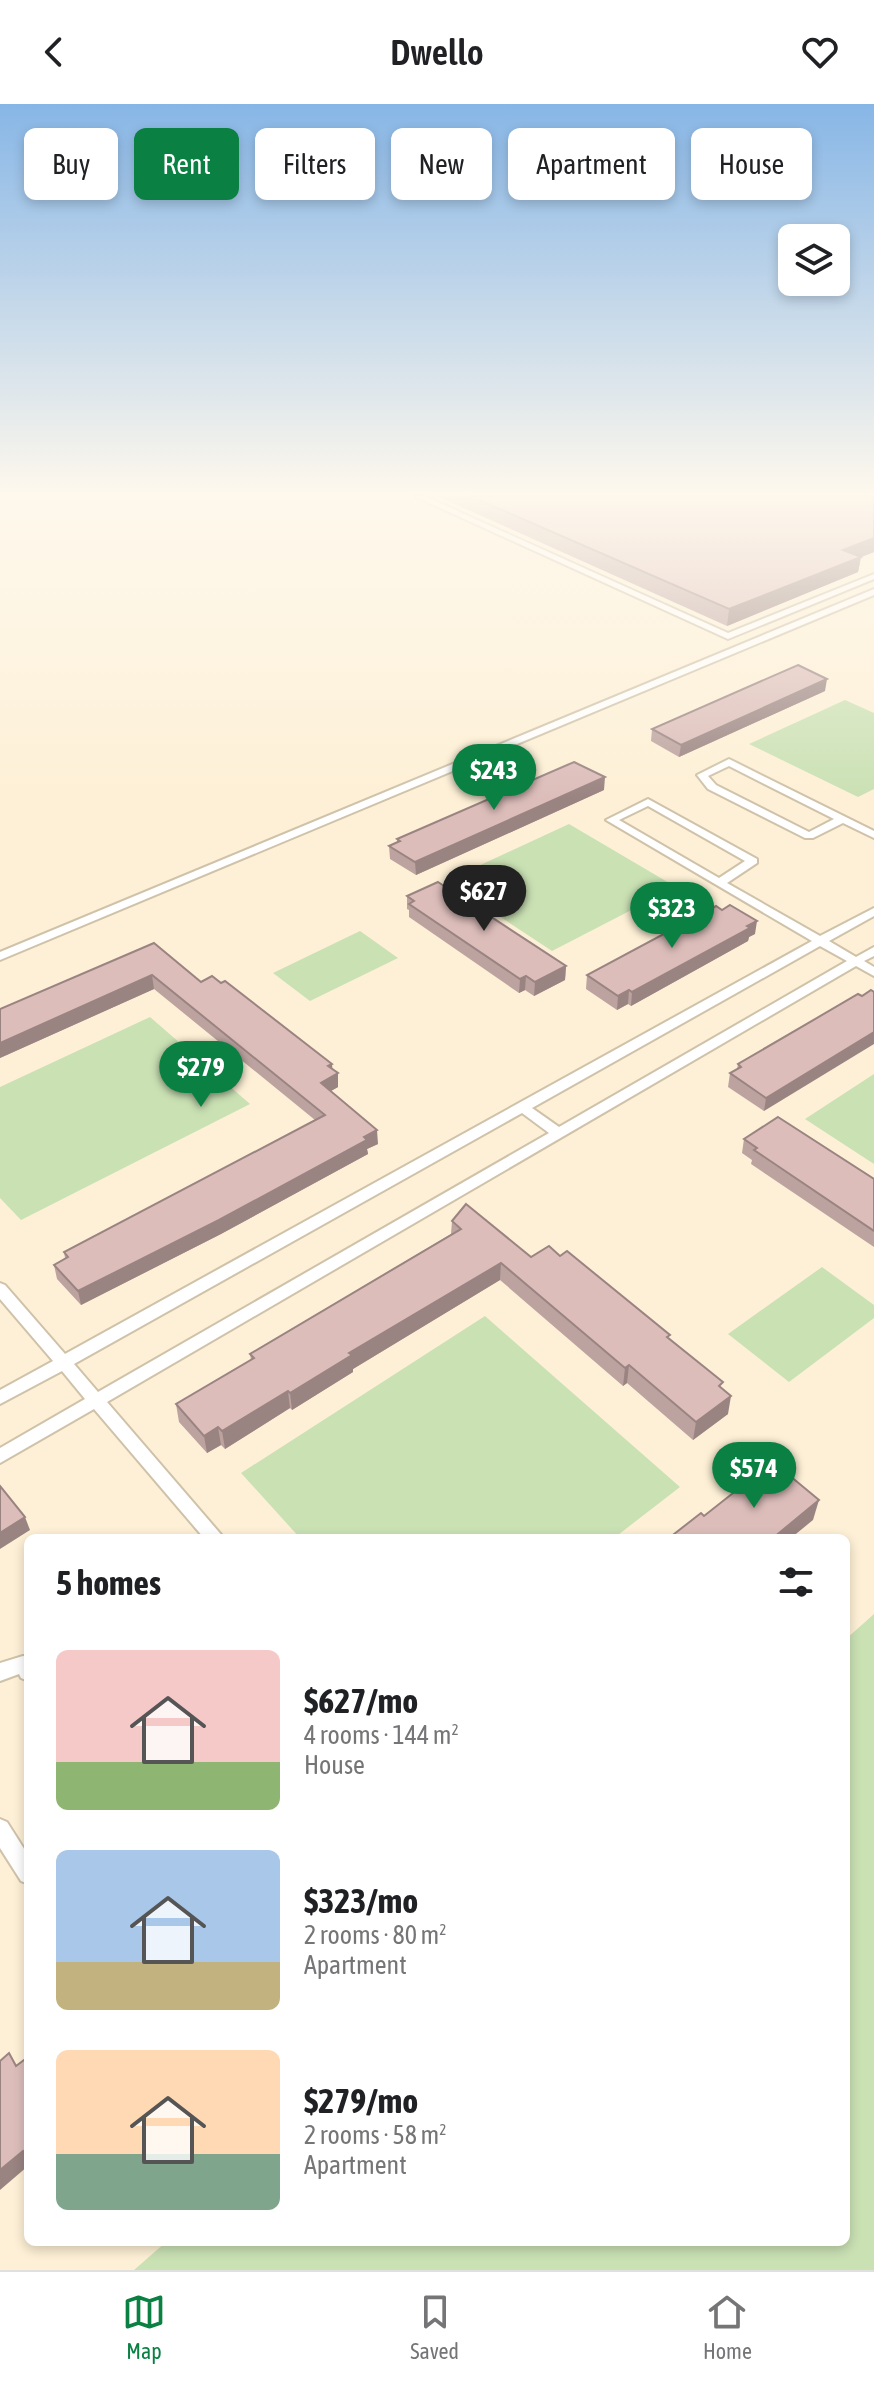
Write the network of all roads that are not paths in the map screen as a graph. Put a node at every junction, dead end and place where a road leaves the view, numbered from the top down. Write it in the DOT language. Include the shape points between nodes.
graph roads {
  1 [pos="642,597"];
  2 [pos="823,597"];
  3 [pos="862,597"];
  4 [pos="843,819"];
  5 [pos="874,835"];
  6 [pos="719,883"];
  7 [pos="874,911"];
  8 [pos="820,941"];
  9 [pos="874,951"];
  10 [pos="0,956"];
  11 [pos="856,962"];
  12 [pos="874,972"];
  13 [pos="522,1107"];
  14 [pos="559,1133"];
  15 [pos="0,1289"];
  16 [pos="63,1363"];
  17 [pos="0,1398"];
  18 [pos="96,1401"];
  19 [pos="0,1456"];
  20 [pos="205,1534"];
  21 [pos="24,1666"];
  22 [pos="0,1672"];
  23 [pos="0,1829"];
  24 [pos="24,1868"];
  1 -- 2 [label="lane" via="728,636"];
  3 -- 10 [label="lane"];
  4 -- 4 [label="lane" via="809,836 712,787 702,775 729,762"];
  4 -- 5 [label="lane"];
  6 -- 6 [label="lane" via="753,861 648,802 611,820"];
  6 -- 8 [label="lane"];
  7 -- 8 [label="lane"];
  8 -- 11 [label="lane"];
  8 -- 13 [label="lane"];
  9 -- 11 [label="lane"];
  11 -- 12 [label="lane"];
  11 -- 14 [label="lane"];
  13 -- 14 [label="lane"];
  13 -- 16 [label="lane"];
  14 -- 18 [label="lane"];
  15 -- 16 [label="lane"];
  16 -- 17 [label="lane"];
  16 -- 18 [label="lane"];
  18 -- 19 [label="lane"];
  18 -- 20 [label="lane"];
  21 -- 22 [label="lane"];
  23 -- 24 [label="lane"];
}
